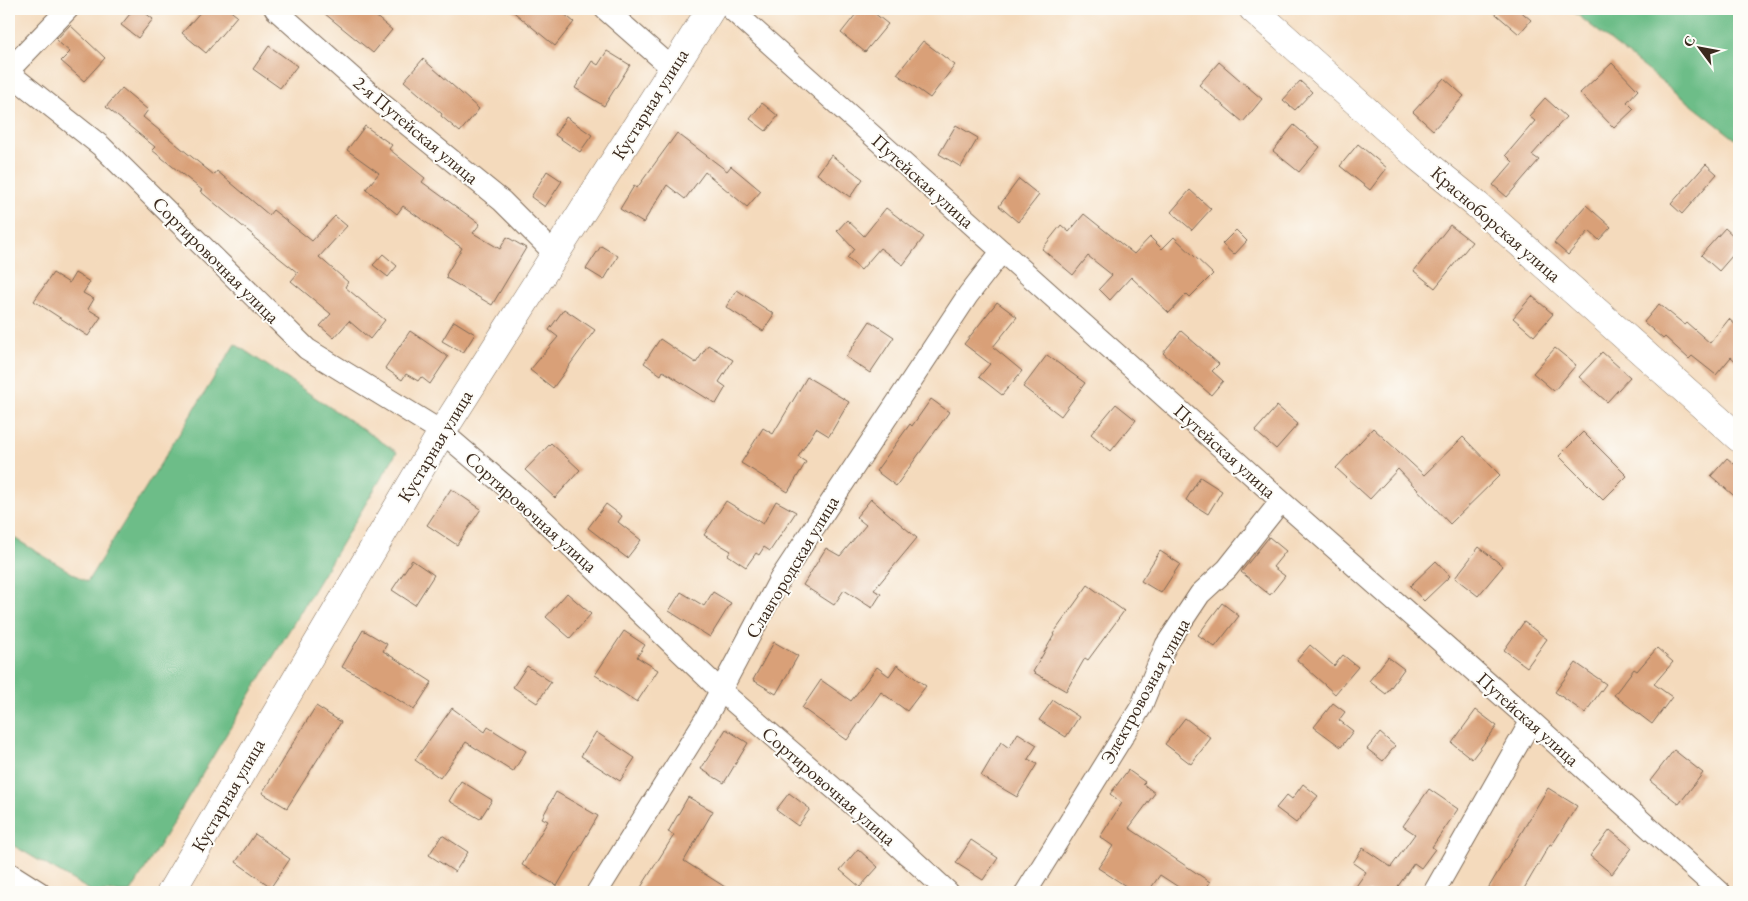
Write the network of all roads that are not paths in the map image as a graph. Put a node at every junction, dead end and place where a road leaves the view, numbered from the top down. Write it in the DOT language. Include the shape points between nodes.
graph roads {
  1 [pos="68,9"];
  2 [pos="275,9"];
  3 [pos="605,9"];
  4 [pos="711,9"];
  5 [pos="731,9"];
  6 [pos="1252,9"];
  7 [pos="672,68"];
  8 [pos="9,71"];
  9 [pos="1002,252"];
  10 [pos="555,254"];
  11 [pos="442,432"];
  12 [pos="1739,438"];
  13 [pos="1281,501"];
  14 [pos="720,690"];
  15 [pos="1531,721"];
  16 [pos="9,873"];
  17 [pos="39,892"];
  18 [pos="171,892"];
  19 [pos="598,892"];
  20 [pos="948,892"];
  21 [pos="1026,892"];
  22 [pos="1434,892"];
  23 [pos="1720,892"];
  1 -- 8 [label="street"];
  2 -- 10 [label="street, 2-я Путейская улица" via="382,104 502,201"];
  3 -- 7 [label="street"];
  4 -- 7 [label="street, Кустарная улица"];
  5 -- 9 [label="street, Путейская улица"];
  6 -- 12 [label="street, Красноборская улица"];
  7 -- 10 [label="street, Кустарная улица"];
  8 -- 11 [label="street, Сортировочная улица" via="101,146 307,349"];
  9 -- 13 [label="street, Путейская улица"];
  9 -- 14 [label="street, Славгородская улица" via="968,294 780,579"];
  10 -- 11 [label="street, Кустарная улица"];
  11 -- 14 [label="street, Сортировочная улица" via="531,508"];
  11 -- 18 [label="street, Кустарная улица"];
  13 -- 15 [label="street, Путейская улица"];
  13 -- 21 [label="street, Электровозная улица" via="1227,569 1200,594 1166,645 1141,708"];
  14 -- 19 [label="street, Славгородская улица"];
  14 -- 20 [label="street, Сортировочная улица"];
  15 -- 22 [label="street"];
  15 -- 23 [label="street, Путейская улица"];
  16 -- 17 [label="street"];
}
